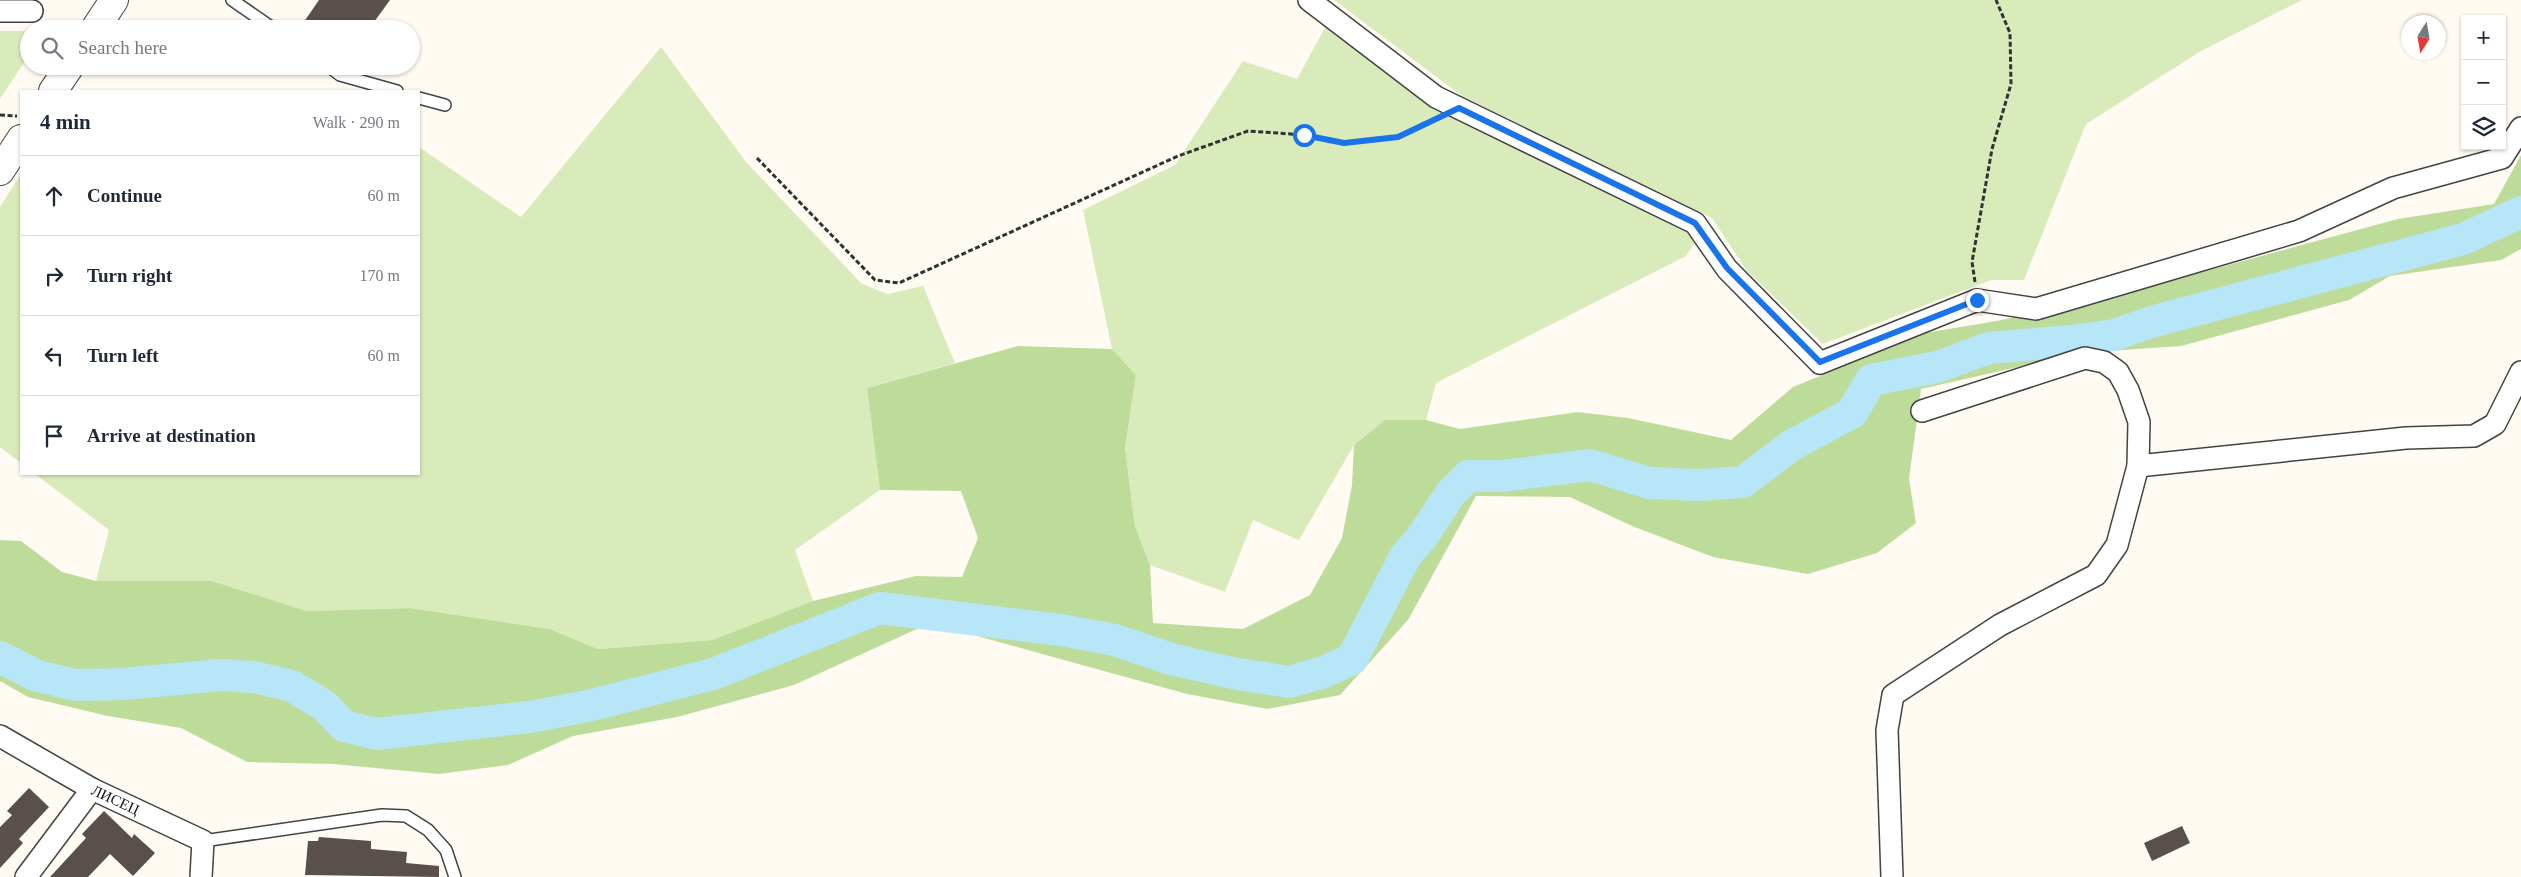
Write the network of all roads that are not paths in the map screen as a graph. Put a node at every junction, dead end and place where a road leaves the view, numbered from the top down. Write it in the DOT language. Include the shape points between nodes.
graph roads {
  1 [pos="114,0"];
  2 [pos="232,0"];
  3 [pos="1309,0"];
  4 [pos="0,11"];
  5 [pos="32,11"];
  6 [pos="101,20"];
  7 [pos="261,20"];
  8 [pos="64,75"];
  9 [pos="340,75"];
  10 [pos="54,90"];
  11 [pos="393,90"];
  12 [pos="420,98"];
  13 [pos="445,105"];
  14 [pos="2521,128"];
  15 [pos="20,141"];
  16 [pos="0,171"];
  17 [pos="2521,372"];
  18 [pos="1922,411"];
  19 [pos="2138,466"];
  20 [pos="0,736"];
  21 [pos="92,789"];
  22 [pos="203,842"];
  23 [pos="26,877"];
  24 [pos="201,877"];
  25 [pos="455,877"];
  26 [pos="1892,877"];
  1 -- 6 [label="street"];
  2 -- 7 [label="lane"];
  3 -- 14 [label="street" via="1436,97 1695,223 1727,268 1820,362 1977,300 2036,309 2299,230 2393,188 2502,158"];
  4 -- 5 [label="street"];
  8 -- 10 [label="street"];
  9 -- 11 [label="lane"];
  12 -- 13 [label="lane"];
  15 -- 16 [label="street"];
  17 -- 19 [label="street" via="2494,424 2474,436 2406,438"];
  18 -- 19 [label="street" via="2085,358 2104,362 2118,372 2139,422"];
  19 -- 26 [label="street" via="2117,545 2096,575 2000,625 1893,695 1886,730"];
  20 -- 21 [label="street, ЛИСЕЦ"];
  21 -- 22 [label="street, ЛИСЕЦ"];
  21 -- 23 [label="street"];
  22 -- 24 [label="street"];
  22 -- 25 [label="lane" via="382,815 406,816 428,830 446,850"];
}
